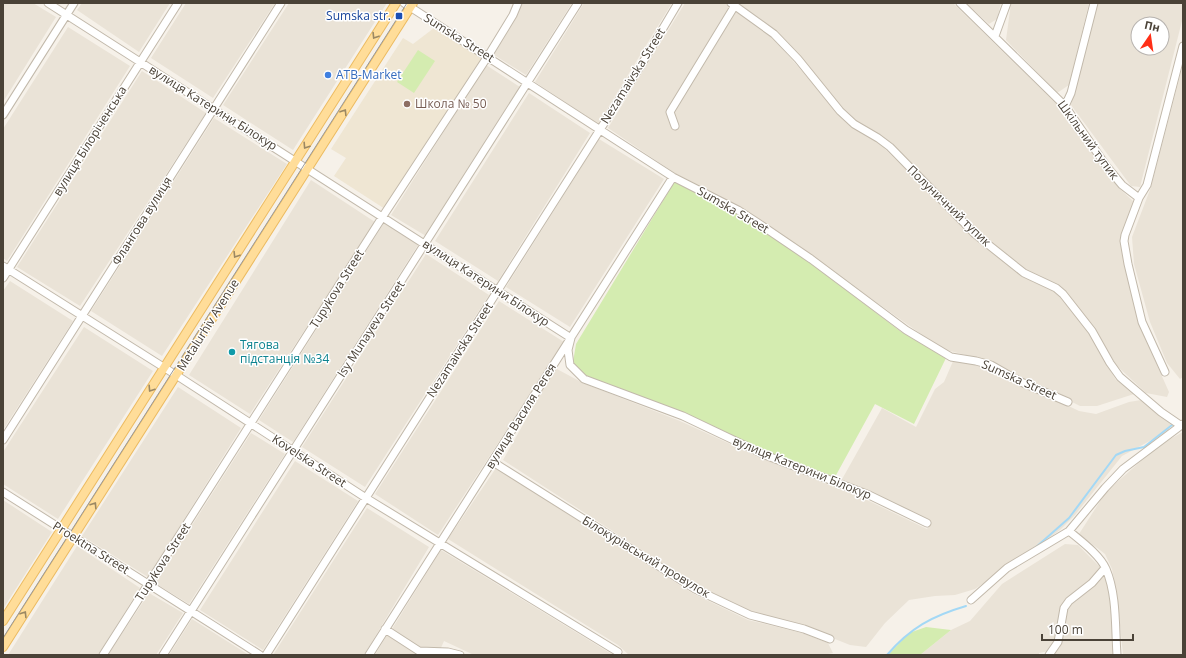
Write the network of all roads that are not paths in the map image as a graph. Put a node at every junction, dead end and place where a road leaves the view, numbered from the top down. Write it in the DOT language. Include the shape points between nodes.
graph roads {
  1 [pos="48,3"];
  2 [pos="74,3"];
  3 [pos="178,3"];
  4 [pos="281,3"];
  5 [pos="396,3"];
  6 [pos="518,3"];
  7 [pos="578,3"];
  8 [pos="678,3"];
  9 [pos="960,3"];
  10 [pos="1007,3"];
  11 [pos="1094,3"];
  12 [pos="409,4"];
  13 [pos="733,5"];
  14 [pos="66,15"];
  15 [pos="995,36"];
  16 [pos="1183,46"];
  17 [pos="488,56"];
  18 [pos="140,62"];
  19 [pos="528,82"];
  20 [pos="1065,106"];
  21 [pos="213,109"];
  22 [pos="3,115"];
  23 [pos="675,126"];
  24 [pos="600,130"];
  25 [pos="296,161"];
  26 [pos="308,168"];
  27 [pos="673,178"];
  28 [pos="1139,198"];
  29 [pos="383,216"];
  30 [pos="425,244"];
  31 [pos="6,267"];
  32 [pos="3,278"];
  33 [pos="498,291"];
  34 [pos="82,317"];
  35 [pos="571,338"];
  36 [pos="165,368"];
  37 [pos="1165,372"];
  38 [pos="176,375"];
  39 [pos="1068,402"];
  40 [pos="251,424"];
  41 [pos="1182,425"];
  42 [pos="3,440"];
  43 [pos="293,451"];
  44 [pos="493,462"];
  45 [pos="3,492"];
  46 [pos="366,498"];
  47 [pos="927,523"];
  48 [pos="62,529"];
  49 [pos="1069,532"];
  50 [pos="73,536"];
  51 [pos="439,544"];
  52 [pos="1106,568"];
  53 [pos="148,584"];
  54 [pos="971,600"];
  55 [pos="190,611"];
  56 [pos="3,621"];
  57 [pos="386,629"];
  58 [pos="830,639"];
  59 [pos="3,647"];
  60 [pos="618,652"];
  61 [pos="104,655"];
  62 [pos="163,655"];
  63 [pos="260,655"];
  64 [pos="266,655"];
  65 [pos="369,655"];
  66 [pos="460,655"];
  67 [pos="1049,655"];
  68 [pos="1117,655"];
  1 -- 14 [label="street, вулиця Катерини Білокур"];
  2 -- 14 [label="street"];
  3 -- 18 [label="street, вулиця Білоріченська"];
  4 -- 21 [label="street, Флангова вулиця"];
  5 -- 25 [label="main road, Metalurhiv Avenue, one-way"];
  6 -- 17 [label="street, Tupykova Street" via="514,15"];
  7 -- 19 [label="street, Isy Munayeva Street"];
  8 -- 24 [label="street, Nezamaivska Street"];
  9 -- 15 [label="street, Шкільний тупик"];
  10 -- 15 [label="street"];
  11 -- 20 [label="street" via="1071,93"];
  12 -- 17 [label="street, Sumska Street"];
  26 -- 12 [label="main road, Metalurhiv Avenue, one-way"];
  13 -- 23 [label="street" via="670,112"];
  13 -- 41 [label="street, Полуничний тупик" via="774,34 840,111 854,124 890,147 975,234 1024,273 1063,294 1092,331 1120,377 1161,412"];
  14 -- 18 [label="street, вулиця Катерини Білокур"];
  14 -- 22 [label="street"];
  15 -- 20 [label="street, Шкільний тупик"];
  16 -- 28 [label="street" via="1147,185"];
  17 -- 19 [label="street, Sumska Street"];
  17 -- 29 [label="street, Tupykova Street"];
  18 -- 21 [label="street, вулиця Катерини Білокур"];
  18 -- 31 [label="street, вулиця Білоріченська"];
  19 -- 24 [label="street, Sumska Street"];
  19 -- 30 [label="street, Isy Munayeva Street"];
  20 -- 28 [label="street, Шкільний тупик" via="1107,167 1122,185"];
  21 -- 25 [label="street, вулиця Катерини Білокур"];
  21 -- 34 [label="street, Флангова вулиця"];
  24 -- 27 [label="street, Sumska Street"];
  24 -- 33 [label="street, Nezamaivska Street"];
  25 -- 26 [label="street, вулиця Катерини Білокур"];
  25 -- 36 [label="main road, Metalurhiv Avenue, one-way"];
  26 -- 29 [label="street, вулиця Катерини Білокур"];
  26 -- 38 [label="main road, Metalurhiv Avenue"];
  27 -- 35 [label="street, вулиця Василя Регея"];
  27 -- 39 [label="street, Sumska Street" via="738,210 811,259 906,330 951,357 991,365 1021,382"];
  28 -- 37 [label="street" via="1124,241 1142,322"];
  29 -- 30 [label="street, вулиця Катерини Білокур"];
  29 -- 40 [label="street, Tupykova Street"];
  30 -- 33 [label="street, вулиця Катерини Білокур"];
  30 -- 43 [label="street, Isy Munayeva Street"];
  31 -- 32 [label="street, вулиця Білоріченська"];
  31 -- 34 [label="street, Kovelska Street"];
  33 -- 35 [label="street, вулиця Катерини Білокур"];
  33 -- 46 [label="street, Nezamaivska Street"];
  34 -- 36 [label="street, Kovelska Street"];
  34 -- 42 [label="street, Флангова вулиця"];
  35 -- 44 [label="street, вулиця Василя Регея"];
  35 -- 47 [label="street, вулиця Катерини Білокур" via="568,350 570,365 584,379 683,416 765,456 869,495"];
  36 -- 38 [label="street, Kovelska Street"];
  36 -- 48 [label="main road, Metalurhiv Avenue, one-way"];
  38 -- 40 [label="street, Kovelska Street"];
  50 -- 38 [label="main road, Metalurhiv Avenue, one-way"];
  40 -- 43 [label="street, Kovelska Street"];
  40 -- 53 [label="street, Tupykova Street"];
  41 -- 49 [label="street" via="1123,469"];
  43 -- 46 [label="street, Kovelska Street"];
  43 -- 55 [label="street, Isy Munayeva Street"];
  44 -- 51 [label="street, вулиця Василя Регея"];
  44 -- 58 [label="street, Білокурівський провулок" via="695,589 750,615 804,629"];
  45 -- 48 [label="street, Proektna Street"];
  46 -- 51 [label="street, Kovelska Street"];
  46 -- 64 [label="street, Nezamaivska Street"];
  48 -- 50 [label="street, Proektna Street"];
  48 -- 56 [label="main road, Metalurhiv Avenue"];
  49 -- 52 [label="street"];
  49 -- 54 [label="street" via="1007,568"];
  50 -- 53 [label="street, Proektna Street"];
  59 -- 50 [label="main road, Metalurhiv Avenue, one-way"];
  51 -- 57 [label="street, вулиця Василя Регея"];
  51 -- 60 [label="street, Kovelska Street"];
  52 -- 67 [label="street" via="1092,583 1069,600 1064,608 1058,642"];
  52 -- 68 [label="street" via="1113,594"];
  53 -- 55 [label="street, Proektna Street"];
  53 -- 61 [label="street, Tupykova Street"];
  55 -- 62 [label="street, Isy Munayeva Street"];
  55 -- 63 [label="street, Proektna Street"];
  57 -- 65 [label="street, вулиця Василя Регея"];
  57 -- 66 [label="street" via="419,651"];
}
